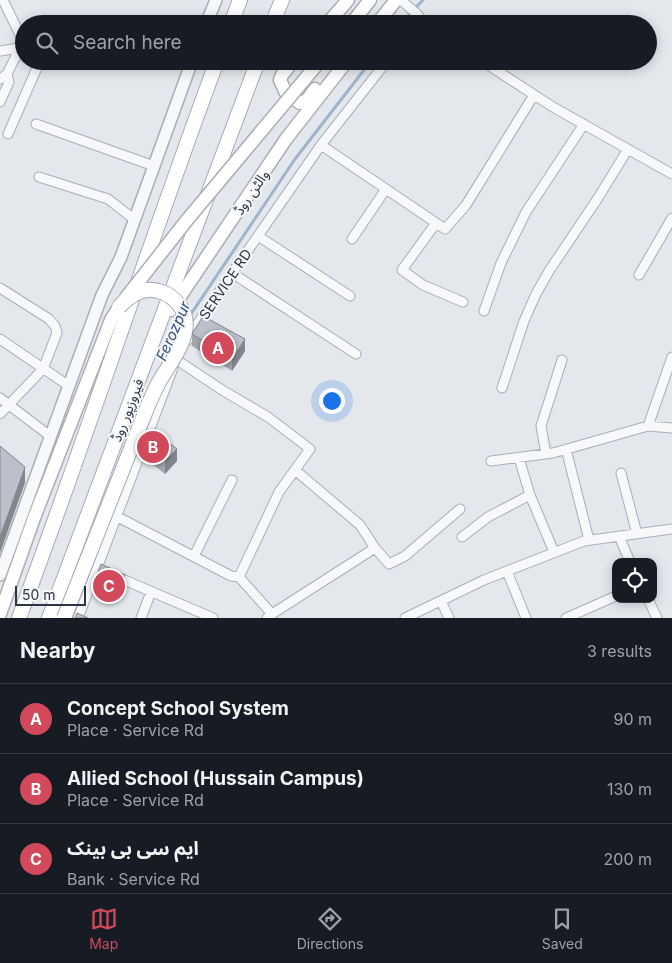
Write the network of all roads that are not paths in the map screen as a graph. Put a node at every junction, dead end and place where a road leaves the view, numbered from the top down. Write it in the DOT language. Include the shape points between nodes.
graph roads {
  1 [pos="3,0"];
  2 [pos="216,0"];
  3 [pos="240,0"];
  4 [pos="282,0"];
  5 [pos="348,0"];
  6 [pos="370,0"];
  7 [pos="396,0"];
  8 [pos="401,0"];
  9 [pos="208,15"];
  10 [pos="234,15"];
  11 [pos="276,15"];
  12 [pos="335,15"];
  13 [pos="358,15"];
  14 [pos="382,15"];
  15 [pos="416,15"];
  16 [pos="15,29"];
  17 [pos="15,48"];
  18 [pos="0,51"];
  19 [pos="15,58"];
  20 [pos="36,70"];
  21 [pos="189,70"];
  22 [pos="214,70"];
  23 [pos="255,70"];
  24 [pos="285,70"];
  25 [pos="313,70"];
  26 [pos="330,70"];
  27 [pos="340,70"];
  28 [pos="380,70"];
  29 [pos="496,70"];
  30 [pos="4,76"];
  31 [pos="534,94"];
  32 [pos="0,102"];
  33 [pos="36,124"];
  34 [pos="584,124"];
  35 [pos="8,134"];
  36 [pos="321,145"];
  37 [pos="628,149"];
  38 [pos="154,166"];
  39 [pos="672,174"];
  40 [pos="39,178"];
  41 [pos="386,189"];
  42 [pos="672,218"];
  43 [pos="135,220"];
  44 [pos="436,223"];
  45 [pos="258,236"];
  46 [pos="352,239"];
  47 [pos="232,273"];
  48 [pos="639,275"];
  49 [pos="0,288"];
  50 [pos="350,296"];
  51 [pos="463,302"];
  52 [pos="119,307"];
  53 [pos="484,311"];
  54 [pos="160,326"];
  55 [pos="0,339"];
  56 [pos="356,354"];
  57 [pos="672,357"];
  58 [pos="176,360"];
  59 [pos="562,360"];
  60 [pos="43,369"];
  61 [pos="69,386"];
  62 [pos="502,388"];
  63 [pos="0,398"];
  64 [pos="9,405"];
  65 [pos="0,414"];
  66 [pos="648,426"];
  67 [pos="672,428"];
  68 [pos="50,436"];
  69 [pos="566,449"];
  70 [pos="546,454"];
  71 [pos="519,458"];
  72 [pos="491,461"];
  73 [pos="295,470"];
  74 [pos="621,473"];
  75 [pos="232,480"];
  76 [pos="530,496"];
  77 [pos="460,509"];
  78 [pos="116,516"];
  79 [pos="672,529"];
  80 [pos="637,534"];
  81 [pos="619,536"];
  82 [pos="462,537"];
  83 [pos="589,540"];
  84 [pos="375,548"];
  85 [pos="554,552"];
  86 [pos="194,556"];
  87 [pos="628,558"];
  88 [pos="96,568"];
  89 [pos="506,571"];
  90 [pos="0,575"];
  91 [pos="239,577"];
  92 [pos="151,592"];
  93 [pos="612,598"];
  94 [pos="441,600"];
  95 [pos="650,603"];
  96 [pos="191,609"];
  97 [pos="0,614"];
  98 [pos="270,616"];
  99 [pos="19,618"];
  100 [pos="49,618"];
  101 [pos="64,618"];
  102 [pos="78,618"];
  103 [pos="141,618"];
  104 [pos="188,618"];
  105 [pos="213,618"];
  106 [pos="406,618"];
  107 [pos="449,618"];
  108 [pos="526,618"];
  109 [pos="566,618"];
  110 [pos="657,618"];
  1 -- 16 [label="street"];
  2 -- 9 [label="street"];
  3 -- 10 [label="main road"];
  4 -- 11 [label="main road"];
  5 -- 12 [label="main road"];
  6 -- 13 [label="main road"];
  7 -- 14 [label="main road"];
  8 -- 15 [label="street"];
  17 -- 18 [label="street"];
  19 -- 30 [label="street"];
  20 -- 35 [label="street"];
  21 -- 38 [label="street"];
  22 -- 99 [label="main road"];
  23 -- 54 [label="main road, فیروزپور روڈ"];
  24 -- 26 [label="main road" via="280,80 286,93 300,103 307,100"];
  25 -- 52 [label="main road, bridge"];
  27 -- 54 [label="main road, والٹن روڈ" via="286,139"];
  28 -- 36 [label="street, SERVICE RD"];
  29 -- 31 [label="street"];
  30 -- 32 [label="street" via="9,82"];
  31 -- 34 [label="street"];
  31 -- 44 [label="street" via="466,205 445,229"];
  33 -- 38 [label="street"];
  34 -- 37 [label="street"];
  34 -- 53 [label="street" via="526,212 501,262"];
  36 -- 41 [label="street"];
  36 -- 45 [label="street, SERVICE RD"];
  37 -- 39 [label="street"];
  37 -- 62 [label="street" via="536,294"];
  38 -- 43 [label="street"];
  40 -- 43 [label="street" via="108,199"];
  41 -- 44 [label="street"];
  41 -- 46 [label="street"];
  42 -- 48 [label="street"];
  43 -- 61 [label="street" via="102,295"];
  44 -- 51 [label="street" via="402,270 423,285"];
  45 -- 47 [label="street, SERVICE RD"];
  45 -- 50 [label="street"];
  47 -- 56 [label="street"];
  47 -- 58 [label="street, SERVICE RD"];
  49 -- 60 [label="street" via="55,326 57,333"];
  52 -- 97 [label="main road" via="111,320 34,518"];
  52 -- 101 [label="main road, bridge" via="130,295 156,290 178,303 186,329 145,413"];
  54 -- 100 [label="main road, فیروزپور روڈ"];
  55 -- 60 [label="street"];
  57 -- 66 [label="street"];
  58 -- 73 [label="street" via="268,417 310,449"];
  58 -- 78 [label="street, SERVICE RD"];
  59 -- 70 [label="street" via="541,426"];
  60 -- 61 [label="street"];
  60 -- 64 [label="street"];
  61 -- 68 [label="street"];
  63 -- 64 [label="street"];
  64 -- 65 [label="street"];
  64 -- 68 [label="street"];
  66 -- 67 [label="street"];
  66 -- 69 [label="street"];
  68 -- 90 [label="street"];
  69 -- 70 [label="street"];
  69 -- 83 [label="street"];
  70 -- 71 [label="street"];
  71 -- 72 [label="street"];
  71 -- 76 [label="street"];
  73 -- 84 [label="street" via="360,525"];
  73 -- 91 [label="street" via="279,492"];
  74 -- 80 [label="street"];
  75 -- 86 [label="street"];
  76 -- 82 [label="street" via="488,517"];
  76 -- 85 [label="street"];
  77 -- 84 [label="street" via="405,556 388,564"];
  78 -- 86 [label="street"];
  78 -- 88 [label="street, SERVICE RD"];
  79 -- 80 [label="street"];
  80 -- 81 [label="street"];
  81 -- 83 [label="street"];
  81 -- 87 [label="street"];
  83 -- 85 [label="street"];
  84 -- 98 [label="street"];
  85 -- 89 [label="street"];
  86 -- 91 [label="street"];
  88 -- 92 [label="street"];
  88 -- 102 [label="street, SERVICE RD"];
  89 -- 94 [label="street"];
  89 -- 108 [label="street"];
  91 -- 98 [label="street"];
  92 -- 96 [label="street"];
  92 -- 103 [label="street"];
  93 -- 109 [label="street"];
  94 -- 106 [label="street"];
  94 -- 107 [label="street"];
  95 -- 110 [label="street"];
  96 -- 104 [label="street"];
  96 -- 105 [label="street"];
}
